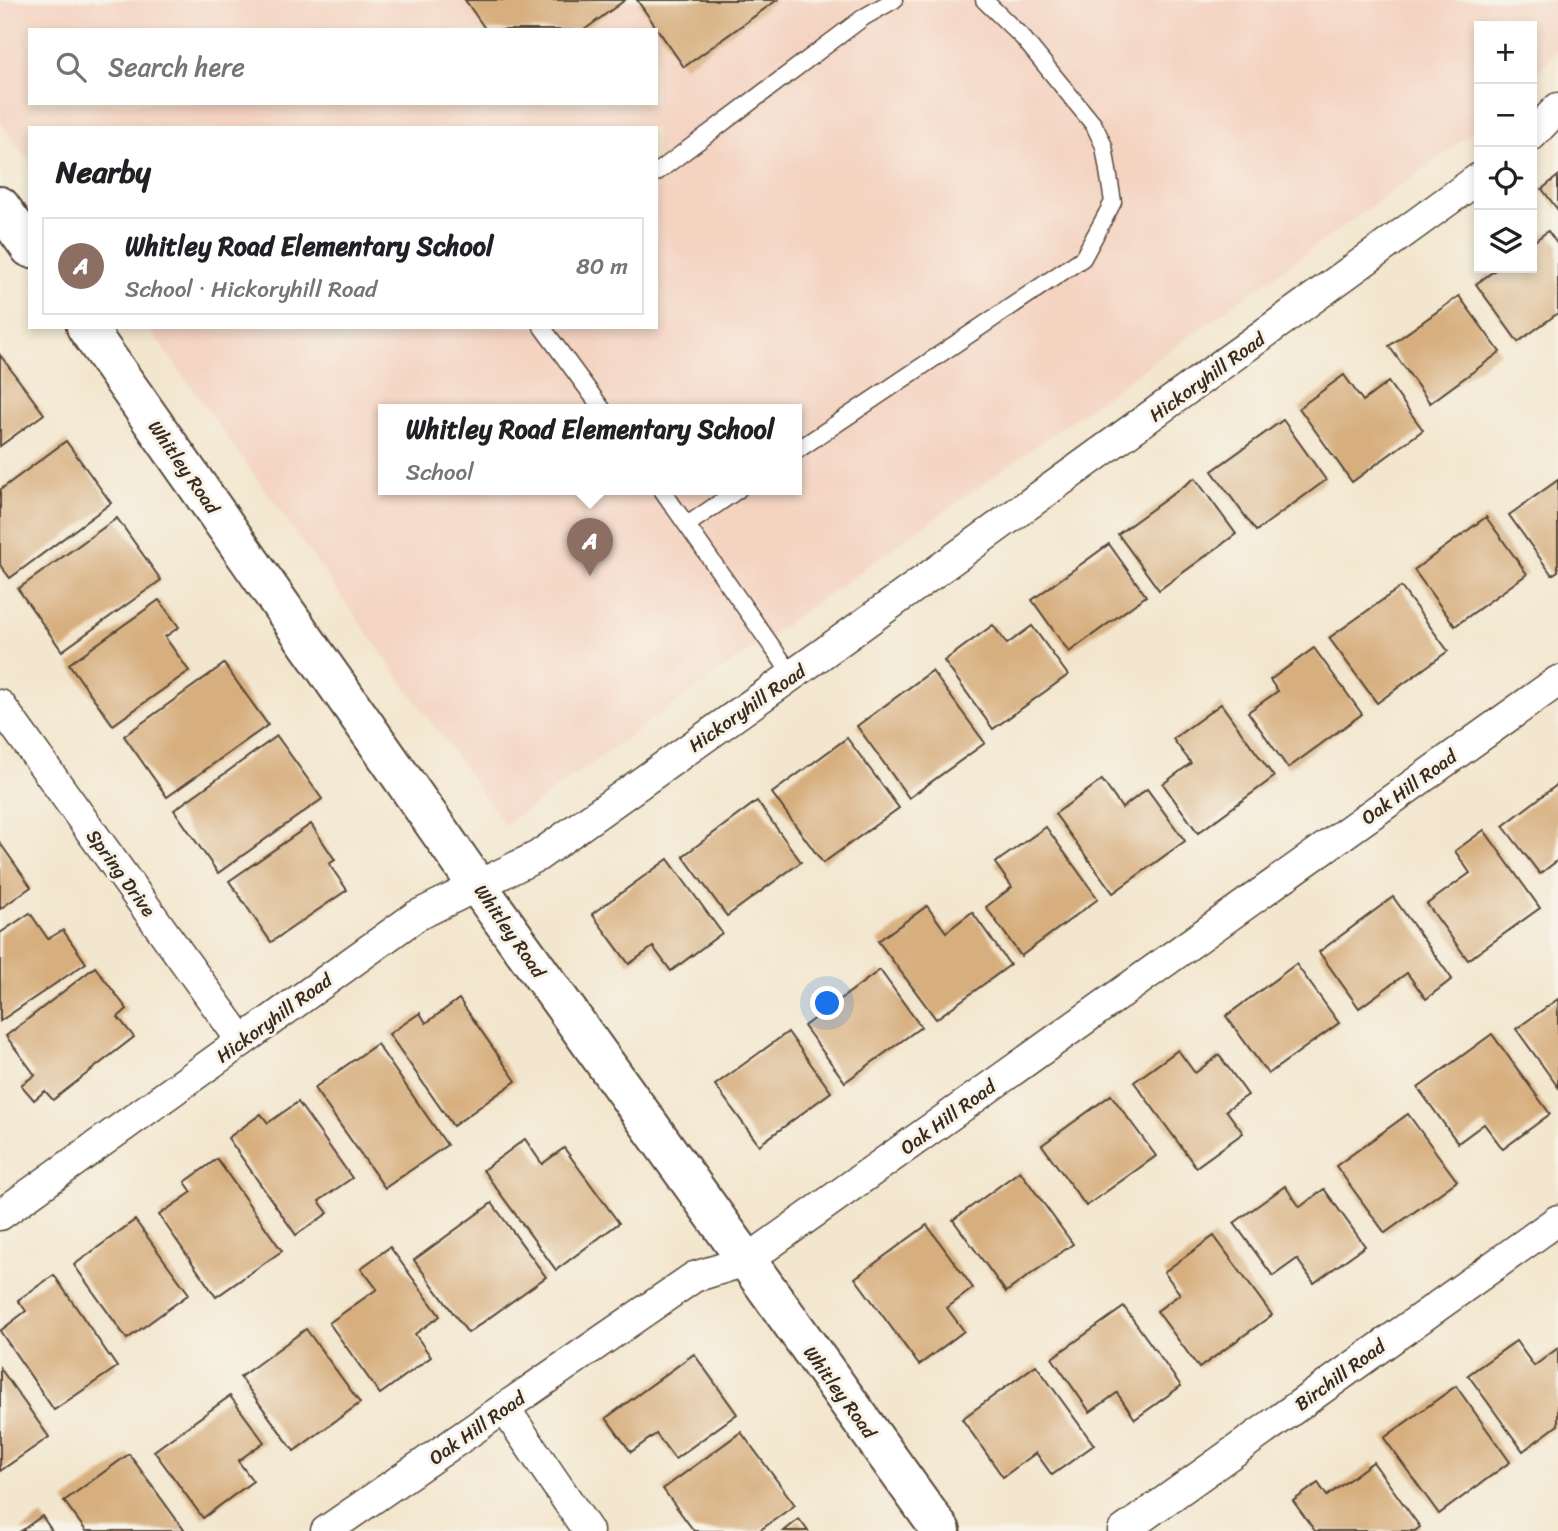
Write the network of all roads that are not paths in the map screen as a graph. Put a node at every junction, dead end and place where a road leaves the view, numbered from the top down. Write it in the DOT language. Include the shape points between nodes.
graph roads {
  1 [pos="894,0"];
  2 [pos="984,0"];
  3 [pos="1558,108"];
  4 [pos="1537,130"];
  5 [pos="658,172"];
  6 [pos="1474,182"];
  7 [pos="0,206"];
  8 [pos="28,245"];
  9 [pos="87,329"];
  10 [pos="543,329"];
  11 [pos="599,404"];
  12 [pos="802,447"];
  13 [pos="666,495"];
  14 [pos="730,495"];
  15 [pos="687,524"];
  16 [pos="792,675"];
  17 [pos="1558,681"];
  18 [pos="0,705"];
  19 [pos="477,885"];
  20 [pos="242,1041"];
  21 [pos="0,1215"];
  22 [pos="1558,1220"];
  23 [pos="746,1261"];
  24 [pos="505,1409"];
  25 [pos="326,1531"];
  26 [pos="588,1531"];
  27 [pos="940,1531"];
  28 [pos="1123,1531"];
  1 -- 5 [label="lane" via="864,17"];
  2 -- 12 [label="lane" via="1023,38 1094,125 1104,146 1113,202 1083,258"];
  3 -- 4 [label="street"];
  6 -- 16 [label="street, Hickoryhill Road"];
  7 -- 8 [label="street"];
  9 -- 19 [label="street, Whitley Road"];
  10 -- 11 [label="lane"];
  13 -- 15 [label="lane"];
  14 -- 15 [label="lane"];
  15 -- 16 [label="lane"];
  16 -- 19 [label="street, Hickoryhill Road" via="538,856"];
  17 -- 23 [label="street, Oak Hill Road"];
  18 -- 20 [label="street, Spring Drive"];
  19 -- 20 [label="street, Hickoryhill Road" via="416,916"];
  19 -- 23 [label="street, Whitley Road"];
  20 -- 21 [label="street, Hickoryhill Road"];
  22 -- 28 [label="street, Birchill Road"];
  23 -- 24 [label="street, Oak Hill Road" via="694,1277"];
  23 -- 27 [label="street, Whitley Road"];
  24 -- 25 [label="street, Oak Hill Road"];
  24 -- 26 [label="street"];
}
